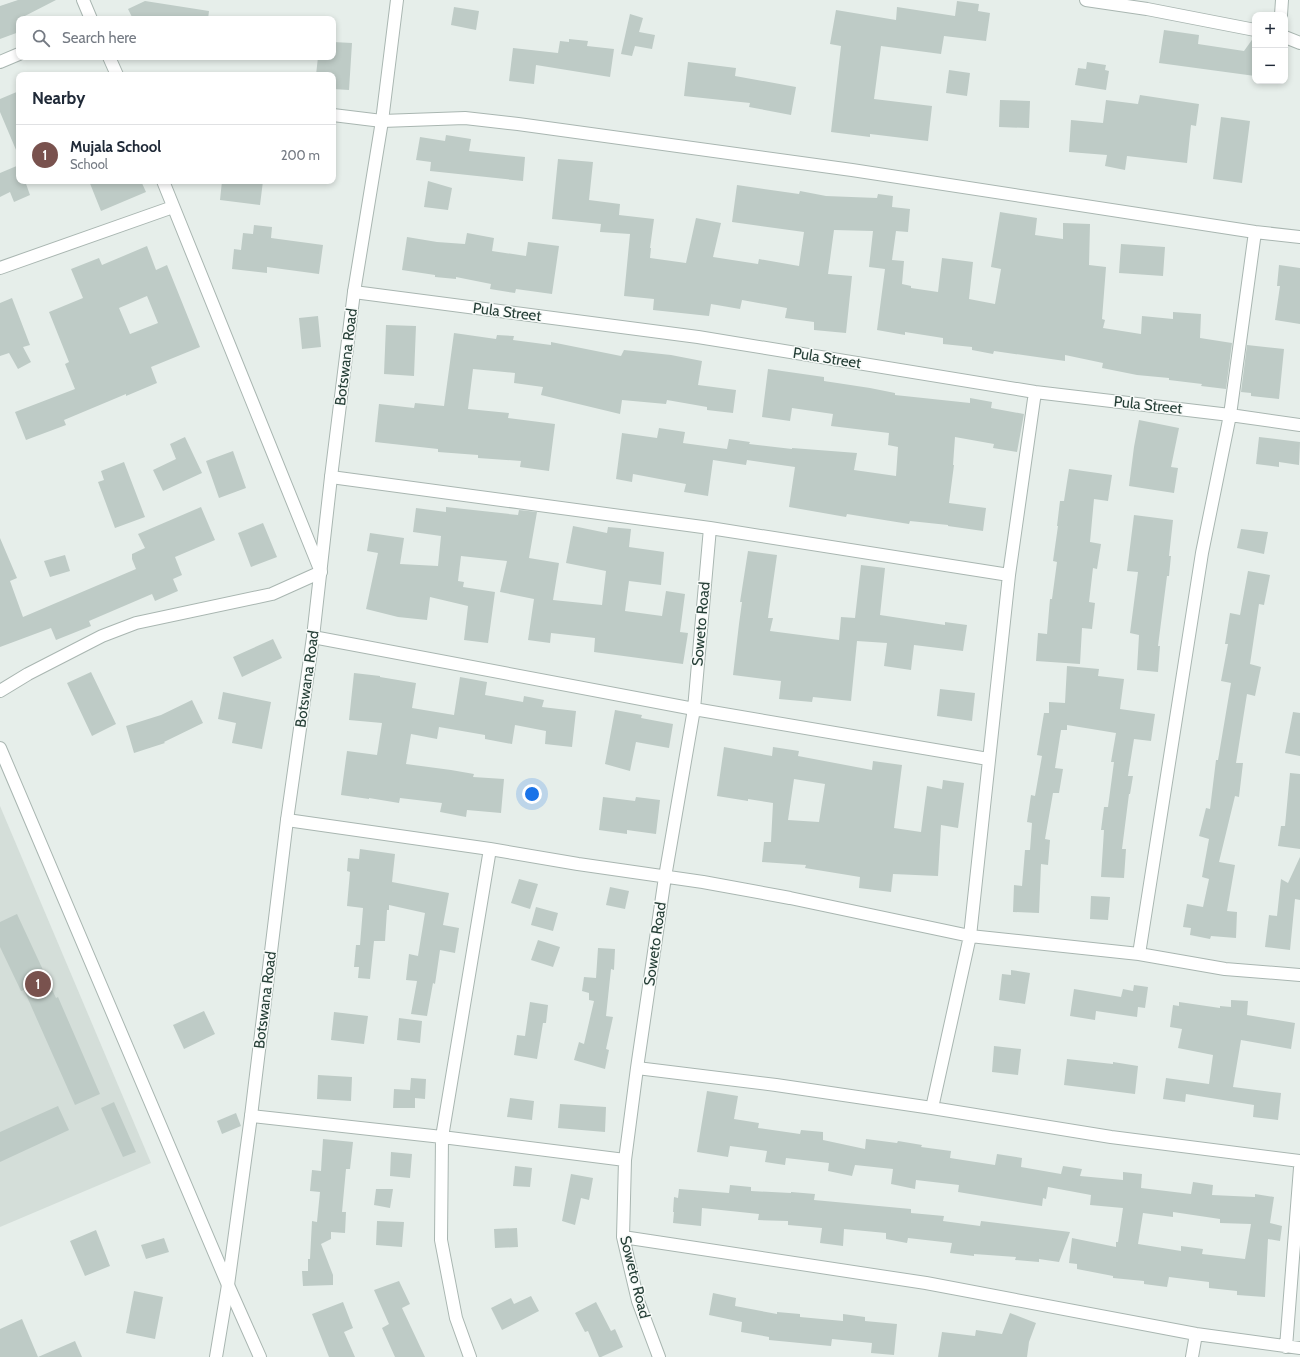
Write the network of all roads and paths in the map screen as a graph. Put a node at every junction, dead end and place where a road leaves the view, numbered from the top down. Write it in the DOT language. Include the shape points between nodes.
graph roads {
  1 [pos="83,0"];
  2 [pos="397,0"];
  3 [pos="1086,0"];
  4 [pos="1282,0"];
  5 [pos="1281,12"];
  6 [pos="90,16"];
  7 [pos="1252,29"];
  8 [pos="1288,38"];
  9 [pos="1300,43"];
  10 [pos="16,55"];
  11 [pos="110,60"];
  12 [pos="0,62"];
  13 [pos="116,72"];
  14 [pos="336,116"];
  15 [pos="382,121"];
  16 [pos="164,184"];
  17 [pos="173,207"];
  18 [pos="1254,232"];
  19 [pos="1300,237"];
  20 [pos="0,268"];
  21 [pos="354,292"];
  22 [pos="1035,392"];
  23 [pos="1230,415"];
  24 [pos="1300,425"];
  25 [pos="331,477"];
  26 [pos="710,528"];
  27 [pos="321,572"];
  28 [pos="1009,574"];
  29 [pos="313,637"];
  30 [pos="0,691"];
  31 [pos="694,708"];
  32 [pos="0,748"];
  33 [pos="988,759"];
  34 [pos="287,820"];
  35 [pos="490,849"];
  36 [pos="665,877"];
  37 [pos="970,936"];
  38 [pos="1139,954"];
  39 [pos="1300,975"];
  40 [pos="637,1068"];
  41 [pos="932,1108"];
  42 [pos="251,1116"];
  43 [pos="442,1136"];
  44 [pos="625,1160"];
  45 [pos="1300,1161"];
  46 [pos="1300,1168"];
  47 [pos="623,1237"];
  48 [pos="228,1285"];
  49 [pos="1196,1334"];
  50 [pos="1286,1347"];
  51 [pos="1300,1348"];
  52 [pos="216,1357"];
  53 [pos="260,1357"];
  54 [pos="470,1357"];
  55 [pos="659,1357"];
  56 [pos="1192,1357"];
  1 -- 6 [label="street"];
  2 -- 15 [label="street, Botswana Road"];
  3 -- 7 [label="street"];
  4 -- 5 [label="street"];
  8 -- 9 [label="street"];
  10 -- 12 [label="street"];
  11 -- 13 [label="street"];
  14 -- 15 [label="street"];
  15 -- 18 [label="street" via="465,118 518,124 852,170"];
  15 -- 21 [label="street, Botswana Road"];
  16 -- 17 [label="street"];
  17 -- 20 [label="street"];
  17 -- 27 [label="street"];
  18 -- 19 [label="street"];
  18 -- 23 [label="street"];
  21 -- 22 [label="street, Pula Street" via="698,337"];
  21 -- 25 [label="street, Botswana Road"];
  22 -- 23 [label="street, Pula Street"];
  22 -- 28 [label="street"];
  23 -- 24 [label="street, Pula Street"];
  23 -- 38 [label="street" via="1202,554"];
  25 -- 26 [label="street"];
  25 -- 27 [label="street, Botswana Road"];
  26 -- 28 [label="street"];
  26 -- 31 [label="street, Soweto Road"];
  27 -- 29 [label="street, Botswana Road"];
  27 -- 30 [label="street" via="272,594 136,623 102,636"];
  28 -- 33 [label="street"];
  29 -- 31 [label="street"];
  29 -- 34 [label="street, Botswana Road"];
  31 -- 33 [label="street"];
  31 -- 36 [label="street, Soweto Road"];
  32 -- 48 [label="street"];
  33 -- 37 [label="street"];
  34 -- 35 [label="street"];
  34 -- 42 [label="street, Botswana Road"];
  35 -- 36 [label="street"];
  35 -- 43 [label="street"];
  36 -- 37 [label="street" via="754,890"];
  36 -- 40 [label="street, Soweto Road"];
  37 -- 38 [label="street"];
  37 -- 41 [label="street"];
  38 -- 39 [label="street" via="1226,969"];
  40 -- 41 [label="street"];
  40 -- 44 [label="street, Soweto Road"];
  41 -- 45 [label="street" via="1111,1137"];
  42 -- 43 [label="street"];
  42 -- 48 [label="street, Botswana Road"];
  43 -- 44 [label="street"];
  43 -- 54 [label="street" via="441,1240 456,1318"];
  44 -- 47 [label="street, Soweto Road"];
  46 -- 50 [label="street"];
  47 -- 49 [label="street" via="926,1283"];
  47 -- 55 [label="street, Soweto Road" via="638,1302"];
  48 -- 52 [label="street, Botswana Road"];
  48 -- 53 [label="street"];
  49 -- 50 [label="street"];
  49 -- 56 [label="street"];
  50 -- 51 [label="street"];
}
